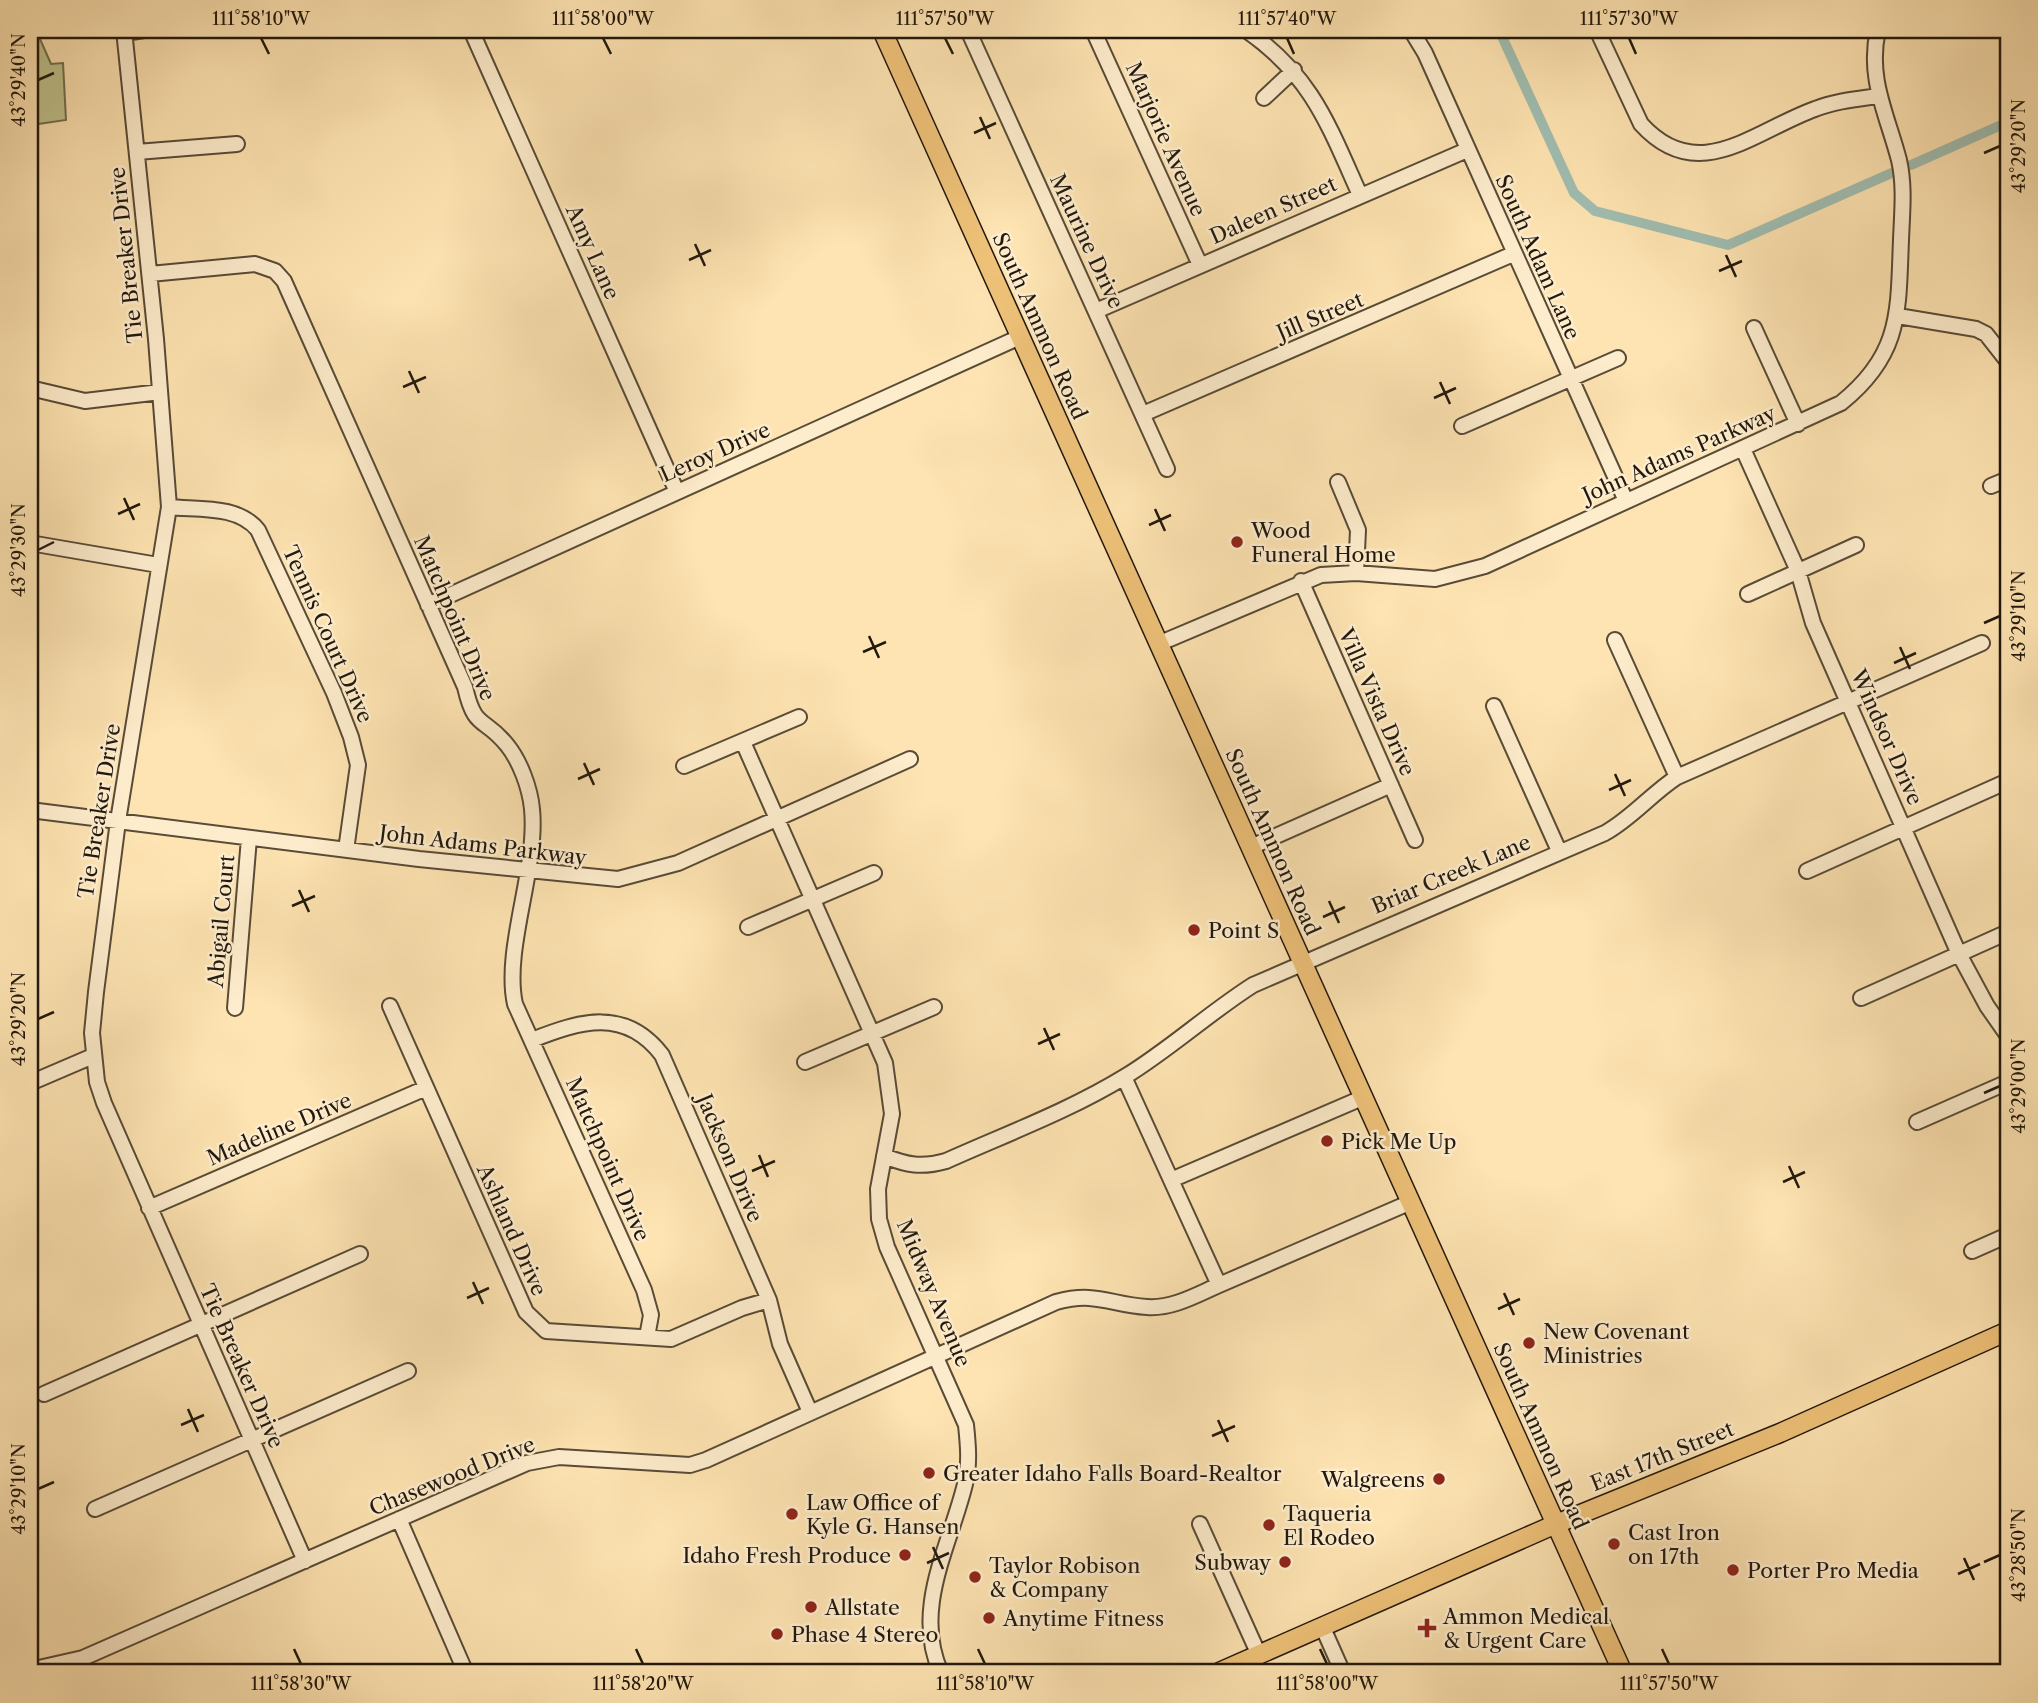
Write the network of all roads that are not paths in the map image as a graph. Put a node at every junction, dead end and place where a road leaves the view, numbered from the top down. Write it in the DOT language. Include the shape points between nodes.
graph roads {
  1 [pos="144,30"];
  2 [pos="471,30"];
  3 [pos="882,30"];
  4 [pos="968,30"];
  5 [pos="1093,30"];
  6 [pos="1246,30"];
  7 [pos="1411,30"];
  8 [pos="1597,30"];
  9 [pos="1878,30"];
  10 [pos="125,31"];
  11 [pos="1294,70"];
  12 [pos="1878,96"];
  13 [pos="1264,97"];
  14 [pos="237,144"];
  15 [pos="1467,150"];
  16 [pos="137,152"];
  17 [pos="1360,195"];
  18 [pos="1513,254"];
  19 [pos="1200,265"];
  20 [pos="150,274"];
  21 [pos="1096,311"];
  22 [pos="1898,316"];
  23 [pos="1754,328"];
  24 [pos="30,337"];
  25 [pos="1020,337"];
  26 [pos="2002,340"];
  27 [pos="1618,358"];
  28 [pos="2008,362"];
  29 [pos="30,365"];
  30 [pos="1571,379"];
  31 [pos="30,388"];
  32 [pos="160,392"];
  33 [pos="1143,414"];
  34 [pos="1798,424"];
  35 [pos="1462,426"];
  36 [pos="1743,449"];
  37 [pos="1167,469"];
  38 [pos="2008,479"];
  39 [pos="1338,482"];
  40 [pos="1992,486"];
  41 [pos="677,492"];
  42 [pos="1626,501"];
  43 [pos="169,507"];
  44 [pos="30,543"];
  45 [pos="1856,545"];
  46 [pos="158,565"];
  47 [pos="1798,571"];
  48 [pos="1356,573"];
  49 [pos="1301,581"];
  50 [pos="1748,594"];
  51 [pos="428,605"];
  52 [pos="1615,640"];
  53 [pos="1982,643"];
  54 [pos="1158,644"];
  55 [pos="1848,702"];
  56 [pos="1494,706"];
  57 [pos="799,717"];
  58 [pos="743,742"];
  59 [pos="910,759"];
  60 [pos="684,766"];
  61 [pos="1677,777"];
  62 [pos="2008,782"];
  63 [pos="1391,785"];
  64 [pos="30,810"];
  65 [pos="777,818"];
  66 [pos="118,821"];
  67 [pos="1905,827"];
  68 [pos="249,838"];
  69 [pos="1415,840"];
  70 [pos="1251,847"];
  71 [pos="346,850"];
  72 [pos="1559,851"];
  73 [pos="1807,871"];
  74 [pos="528,872"];
  75 [pos="874,873"];
  76 [pos="813,899"];
  77 [pos="748,927"];
  78 [pos="2008,932"];
  79 [pos="1959,954"];
  80 [pos="1302,962"];
  81 [pos="1861,998"];
  82 [pos="390,1006"];
  83 [pos="934,1007"];
  84 [pos="235,1008"];
  85 [pos="872,1033"];
  86 [pos="2008,1036"];
  87 [pos="531,1040"];
  88 [pos="93,1056"];
  89 [pos="805,1062"];
  90 [pos="1124,1077"];
  91 [pos="2008,1082"];
  92 [pos="30,1083"];
  93 [pos="426,1088"];
  94 [pos="1362,1098"];
  95 [pos="1917,1122"];
  96 [pos="884,1156"];
  97 [pos="1171,1180"];
  98 [pos="1410,1202"];
  99 [pos="149,1208"];
  100 [pos="2008,1235"];
  101 [pos="1972,1251"];
  102 [pos="360,1254"];
  103 [pos="1219,1285"];
  104 [pos="769,1300"];
  105 [pos="201,1324"];
  106 [pos="2008,1331"];
  107 [pos="647,1336"];
  108 [pos="937,1355"];
  109 [pos="408,1371"];
  110 [pos="44,1394"];
  111 [pos="810,1412"];
  112 [pos="251,1440"];
  113 [pos="95,1509"];
  114 [pos="399,1519"];
  115 [pos="1200,1524"];
  116 [pos="1556,1524"];
  117 [pos="305,1561"];
  118 [pos="1323,1628"];
  119 [pos="1259,1656"];
  120 [pos="30,1670"];
  121 [pos="467,1673"];
  122 [pos="941,1673"];
  123 [pos="1217,1673"];
  124 [pos="1343,1673"];
  125 [pos="1623,1673"];
  1 -- 10 [label="street"];
  2 -- 41 [label="street, Amy Lane"];
  3 -- 25 [label="main road, South Ammon Road"];
  4 -- 21 [label="street, Maurine Drive"];
  5 -- 19 [label="street, Marjorie Avenue"];
  6 -- 11 [label="street"];
  7 -- 15 [label="street, South Adam Lane"];
  8 -- 12 [label="street" via="1641,124 1652,136 1683,153 1723,151 1817,108"];
  9 -- 12 [label="street, John Adams Parkway" via="1874,75"];
  10 -- 16 [label="street, Tie Breaker Drive"];
  11 -- 13 [label="street"];
  11 -- 17 [label="street" via="1327,121"];
  12 -- 22 [label="street, John Adams Parkway" via="1903,185"];
  14 -- 16 [label="street"];
  15 -- 17 [label="street, Daleen Street"];
  15 -- 18 [label="street, South Adam Lane"];
  16 -- 20 [label="street, Tie Breaker Drive"];
  17 -- 19 [label="street, Daleen Street"];
  18 -- 30 [label="street, South Adam Lane"];
  18 -- 33 [label="street, Jill Street"];
  19 -- 21 [label="street, Daleen Street"];
  20 -- 32 [label="street, Tie Breaker Drive"];
  20 -- 51 [label="street, Matchpoint Drive" via="255,264 275,271 284,281"];
  21 -- 33 [label="street, Maurine Drive"];
  22 -- 26 [label="street" via="1976,329"];
  22 -- 34 [label="street, John Adams Parkway" via="1879,365 1862,386 1841,403"];
  23 -- 34 [label="street"];
  24 -- 29 [label="street"];
  25 -- 41 [label="street, Leroy Drive"];
  25 -- 54 [label="main road, South Ammon Road"];
  26 -- 28 [label="street"];
  27 -- 30 [label="street"];
  30 -- 35 [label="street"];
  30 -- 42 [label="street, South Adam Lane"];
  31 -- 32 [label="street" via="85,401"];
  32 -- 43 [label="street, Tie Breaker Drive"];
  33 -- 37 [label="street, Maurine Drive"];
  34 -- 36 [label="street, John Adams Parkway"];
  36 -- 42 [label="street, John Adams Parkway"];
  36 -- 47 [label="street, Windsor Drive"];
  38 -- 40 [label="street"];
  39 -- 48 [label="street" via="1358,530"];
  41 -- 51 [label="street, Leroy Drive"];
  42 -- 48 [label="street, John Adams Parkway" via="1485,566 1453,576 1435,579"];
  43 -- 46 [label="street, Tie Breaker Drive"];
  43 -- 71 [label="street, Tennis Court Drive" via="232,513 251,521 258,530 351,737 358,765"];
  44 -- 46 [label="street"];
  45 -- 47 [label="street"];
  46 -- 66 [label="street, Tie Breaker Drive"];
  47 -- 50 [label="street"];
  47 -- 55 [label="street, Windsor Drive" via="1813,624"];
  48 -- 49 [label="street, John Adams Parkway"];
  49 -- 54 [label="street, John Adams Parkway"];
  49 -- 63 [label="street, Villa Vista Drive"];
  51 -- 74 [label="street, Matchpoint Drive" via="475,718 506,744 523,774 532,808"];
  52 -- 61 [label="street"];
  53 -- 55 [label="street, Briar Creek Lane"];
  54 -- 70 [label="main road, South Ammon Road"];
  55 -- 61 [label="street, Briar Creek Lane"];
  55 -- 67 [label="street, Windsor Drive"];
  56 -- 72 [label="street"];
  57 -- 58 [label="street"];
  58 -- 60 [label="street"];
  58 -- 65 [label="street, Midway Avenue"];
  59 -- 65 [label="street, John Adams Parkway"];
  61 -- 72 [label="street, Briar Creek Lane" via="1624,823"];
  62 -- 67 [label="street"];
  63 -- 69 [label="street, Villa Vista Drive"];
  63 -- 70 [label="street"];
  64 -- 66 [label="street, John Adams Parkway"];
  65 -- 74 [label="street, John Adams Parkway" via="678,863 642,874 595,879"];
  65 -- 76 [label="street, Midway Avenue"];
  66 -- 68 [label="street, John Adams Parkway"];
  66 -- 88 [label="street, Tie Breaker Drive" via="96,992"];
  67 -- 73 [label="street"];
  67 -- 79 [label="street, Windsor Drive"];
  68 -- 71 [label="street, John Adams Parkway"];
  68 -- 84 [label="street, Abigail Court"];
  70 -- 80 [label="main road, South Ammon Road"];
  71 -- 74 [label="street, John Adams Parkway"];
  72 -- 80 [label="street, Briar Creek Lane"];
  74 -- 87 [label="street, Matchpoint Drive" via="512,979 515,1004"];
  75 -- 76 [label="street"];
  76 -- 77 [label="street"];
  76 -- 85 [label="street, Midway Avenue"];
  78 -- 79 [label="street"];
  79 -- 81 [label="street"];
  79 -- 86 [label="street, Windsor Drive"];
  80 -- 90 [label="street, Briar Creek Lane" via="1253,985 1208,1014"];
  80 -- 94 [label="main road, South Ammon Road"];
  82 -- 93 [label="street, Ashland Drive"];
  83 -- 85 [label="street"];
  85 -- 89 [label="street"];
  85 -- 96 [label="street, Midway Avenue" via="890,1089 892,1114"];
  87 -- 104 [label="street, Jackson Drive" via="576,1022 618,1024 650,1039 666,1065"];
  87 -- 107 [label="street, Matchpoint Drive" via="644,1290 651,1315"];
  88 -- 92 [label="street"];
  88 -- 99 [label="street, Tie Breaker Drive" via="104,1103"];
  90 -- 96 [label="street, Briar Creek Lane" via="1090,1097 946,1161 917,1166"];
  90 -- 97 [label="street"];
  91 -- 95 [label="street"];
  93 -- 99 [label="street, Madeline Drive"];
  93 -- 107 [label="street, Ashland Drive" via="535,1324 545,1331"];
  94 -- 97 [label="street"];
  94 -- 98 [label="main road, South Ammon Road"];
  96 -- 108 [label="street, Midway Avenue" via="879,1219 887,1247"];
  97 -- 103 [label="street"];
  98 -- 103 [label="street, Chasewood Drive"];
  98 -- 116 [label="main road, South Ammon Road"];
  99 -- 105 [label="street, Tie Breaker Drive"];
  100 -- 101 [label="street"];
  102 -- 105 [label="street"];
  103 -- 108 [label="street, Chasewood Drive" via="1160,1307 1077,1296"];
  104 -- 107 [label="street, Ashland Drive" via="685,1335 671,1339"];
  104 -- 111 [label="street, Jackson Drive" via="780,1344"];
  105 -- 110 [label="street"];
  105 -- 112 [label="street, Tie Breaker Drive"];
  106 -- 116 [label="main road, East 17th Street" via="1780,1433"];
  108 -- 111 [label="street, Chasewood Drive"];
  108 -- 122 [label="street, Midway Avenue" via="963,1413 968,1452 966,1481 931,1607 930,1627"];
  109 -- 112 [label="street"];
  111 -- 114 [label="street, Chasewood Drive" via="690,1465 543,1459"];
  112 -- 113 [label="street"];
  112 -- 117 [label="street, Tie Breaker Drive"];
  114 -- 117 [label="street, Chasewood Drive"];
  114 -- 121 [label="street"];
  115 -- 119 [label="street"];
  116 -- 118 [label="main road, East 17th Street"];
  116 -- 125 [label="main road, South Ammon Road"];
  117 -- 120 [label="street, Chasewood Drive" via="83,1658"];
  118 -- 119 [label="main road, East 17th Street"];
  118 -- 124 [label="street"];
  119 -- 123 [label="main road, East 17th Street"];
}
